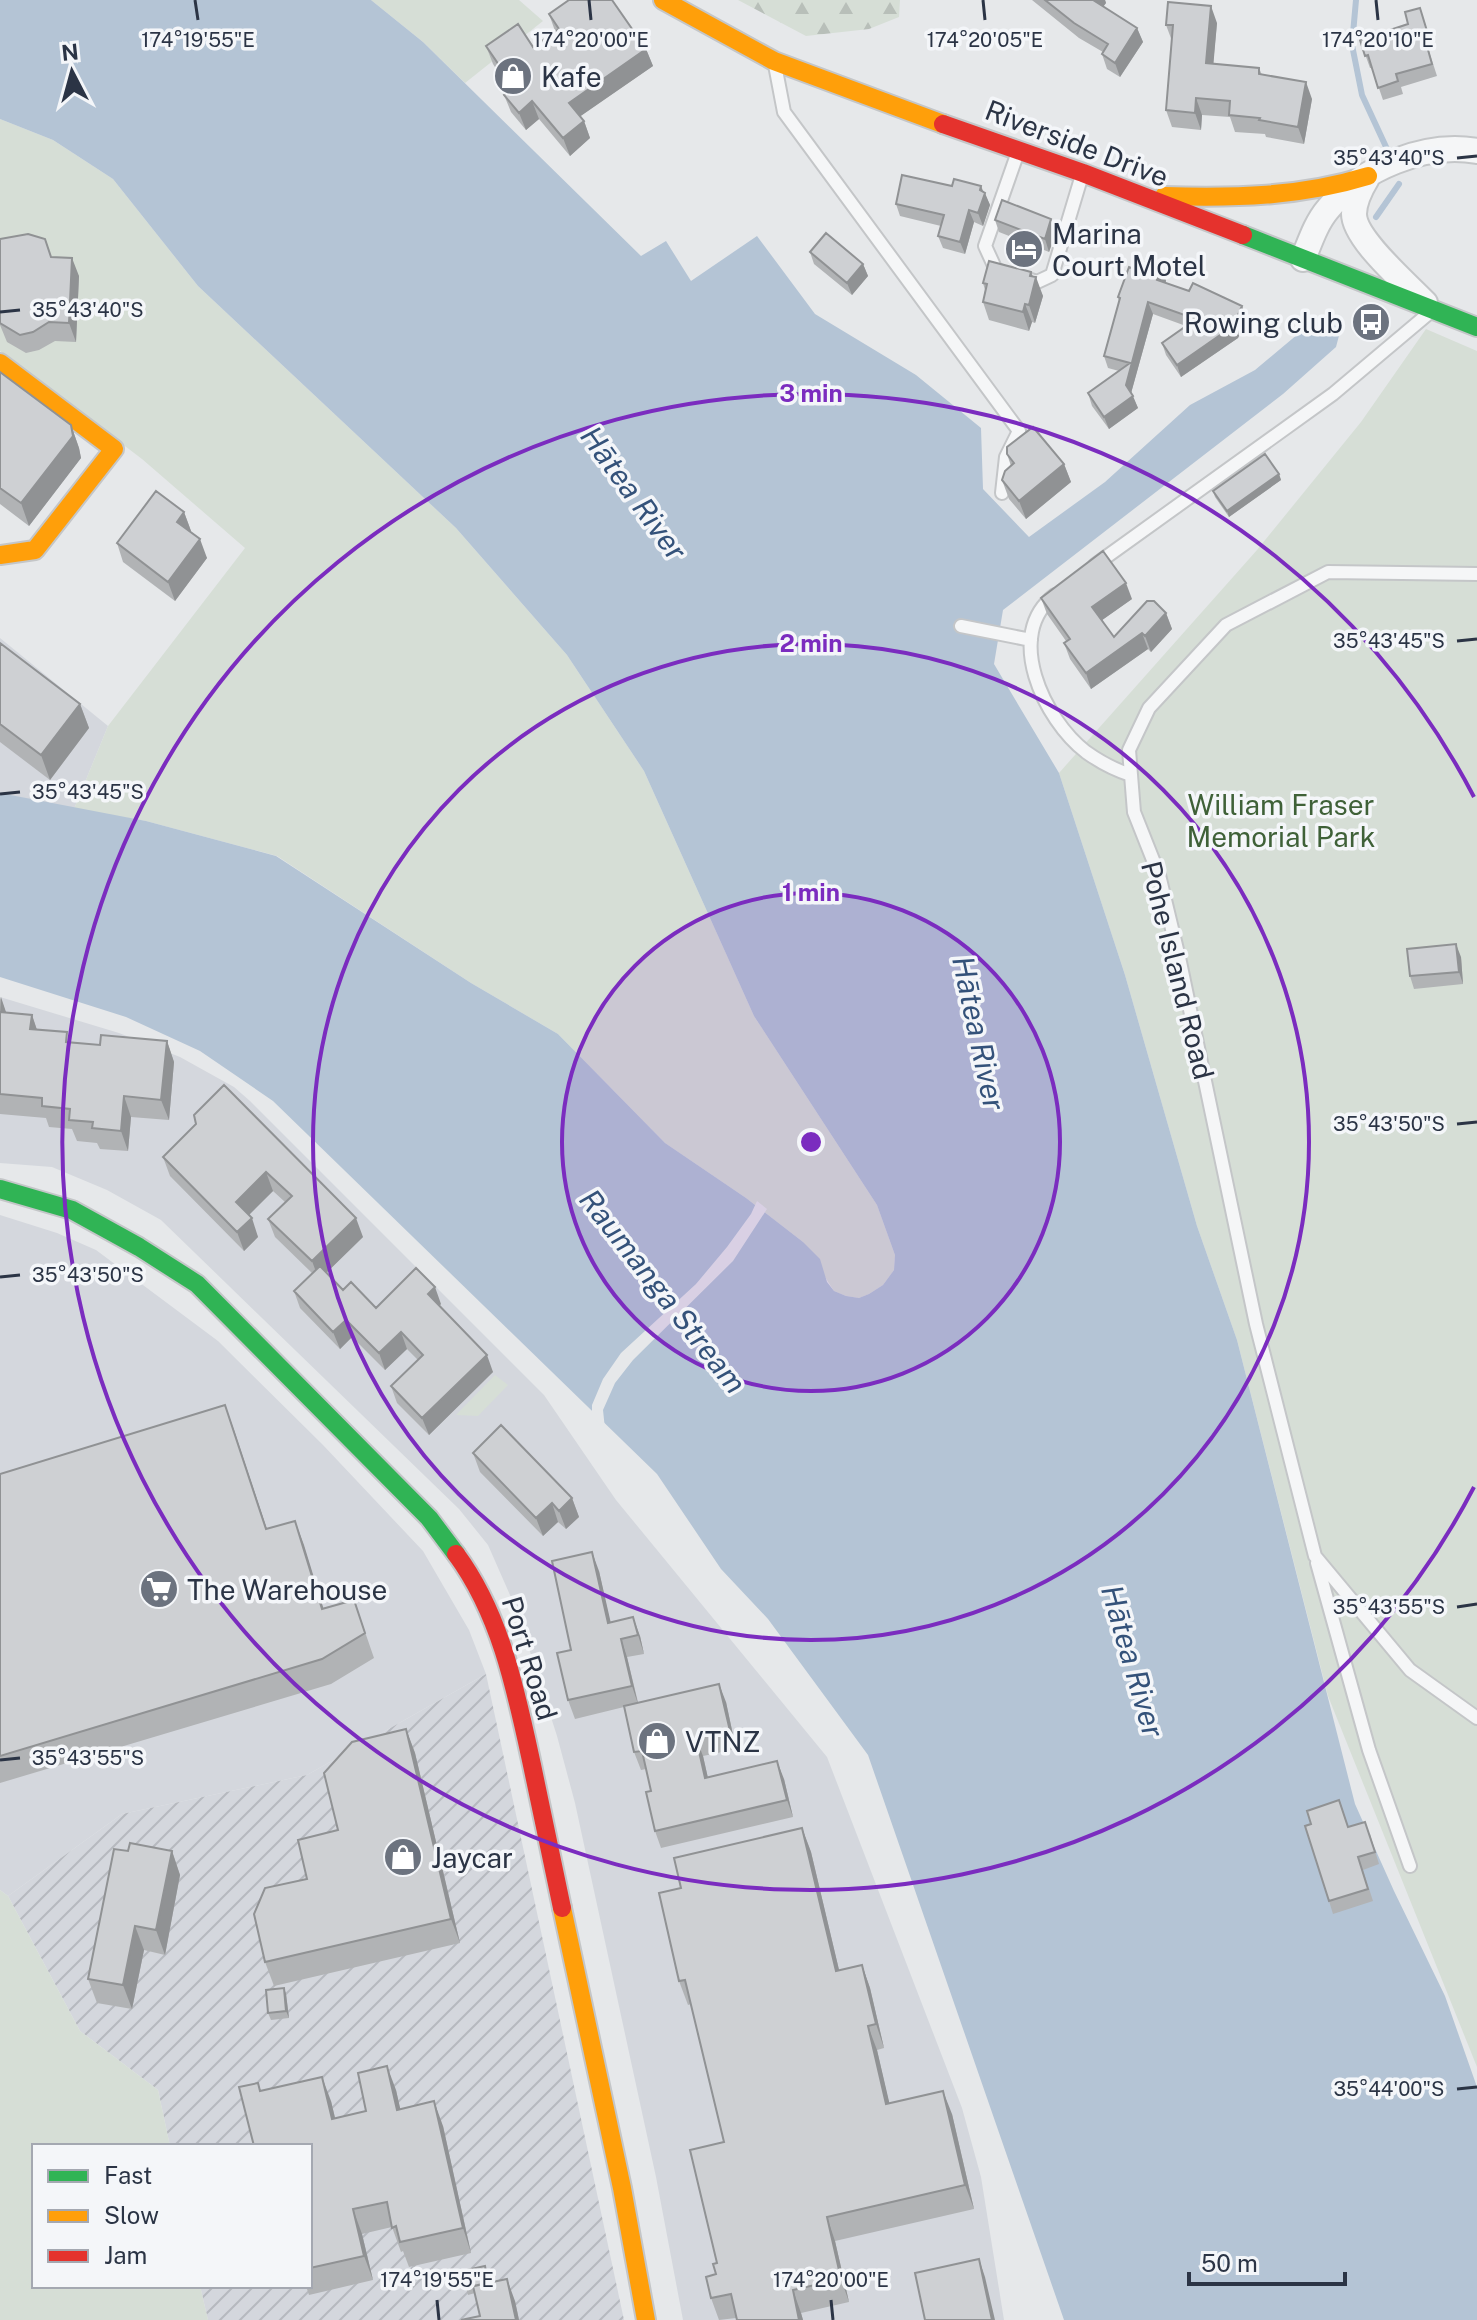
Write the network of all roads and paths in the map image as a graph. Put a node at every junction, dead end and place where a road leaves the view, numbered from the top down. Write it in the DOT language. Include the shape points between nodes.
graph roads {
  1 [pos="663,0"];
  2 [pos="774,61"];
  3 [pos="1476,148"];
  4 [pos="1019,149"];
  5 [pos="1083,173"];
  6 [pos="1368,176"];
  7 [pos="1139,196"];
  8 [pos="1303,259"];
  9 [pos="1431,308"];
  10 [pos="1477,327"];
  11 [pos="0,363"];
  12 [pos="1002,493"];
  13 [pos="0,555"];
  14 [pos="1089,570"];
  15 [pos="1477,574"];
  16 [pos="1065,588"];
  17 [pos="961,626"];
  18 [pos="1031,640"];
  19 [pos="1131,775"];
  20 [pos="0,1189"];
  21 [pos="1315,1556"];
  22 [pos="1477,1718"];
  23 [pos="1410,1866"];
  24 [pos="646,2320"];
  1 -- 2 [label="main road, Riverside Drive"];
  2 -- 4 [label="main road, Riverside Drive"];
  2 -- 12 [label="lane" via="784,112 1019,431 1006,457"];
  3 -- 6 [label="street" via="1416,155"];
  4 -- 5 [label="main road, Riverside Drive"];
  4 -- 5 [label="lane" via="985,246 996,270 1037,282 1052,275"];
  5 -- 7 [label="main road, Riverside Drive"];
  6 -- 7 [label="main road" via="1298,195"];
  6 -- 8 [label="street" via="1327,210"];
  6 -- 9 [label="street" via="1355,205 1360,232"];
  7 -- 8 [label="main road, Riverside Drive"];
  8 -- 9 [label="main road, Riverside Drive"];
  9 -- 10 [label="main road, Riverside Drive"];
  9 -- 14 [label="lane" via="1333,394"];
  11 -- 13 [label="main road" via="114,449 35,550"];
  15 -- 19 [label="lane, Pohe Island Road" via="1328,572 1226,625 1149,708 1129,750"];
  16 -- 18 [label="lane" via="1042,605"];
  17 -- 18 [label="lane"];
  18 -- 19 [label="lane" via="1038,684 1054,716 1086,752"];
  19 -- 21 [label="lane, Pohe Island Road" via="1134,812 1159,875 1256,1324"];
  20 -- 24 [label="main road, Port Road" via="72,1210 197,1284 429,1518 469,1572 498,1630 521,1713"];
  21 -- 22 [label="lane, Pohe Island Road" via="1410,1670"];
  21 -- 23 [label="lane, Pohe Island Road" via="1369,1750"];
}
